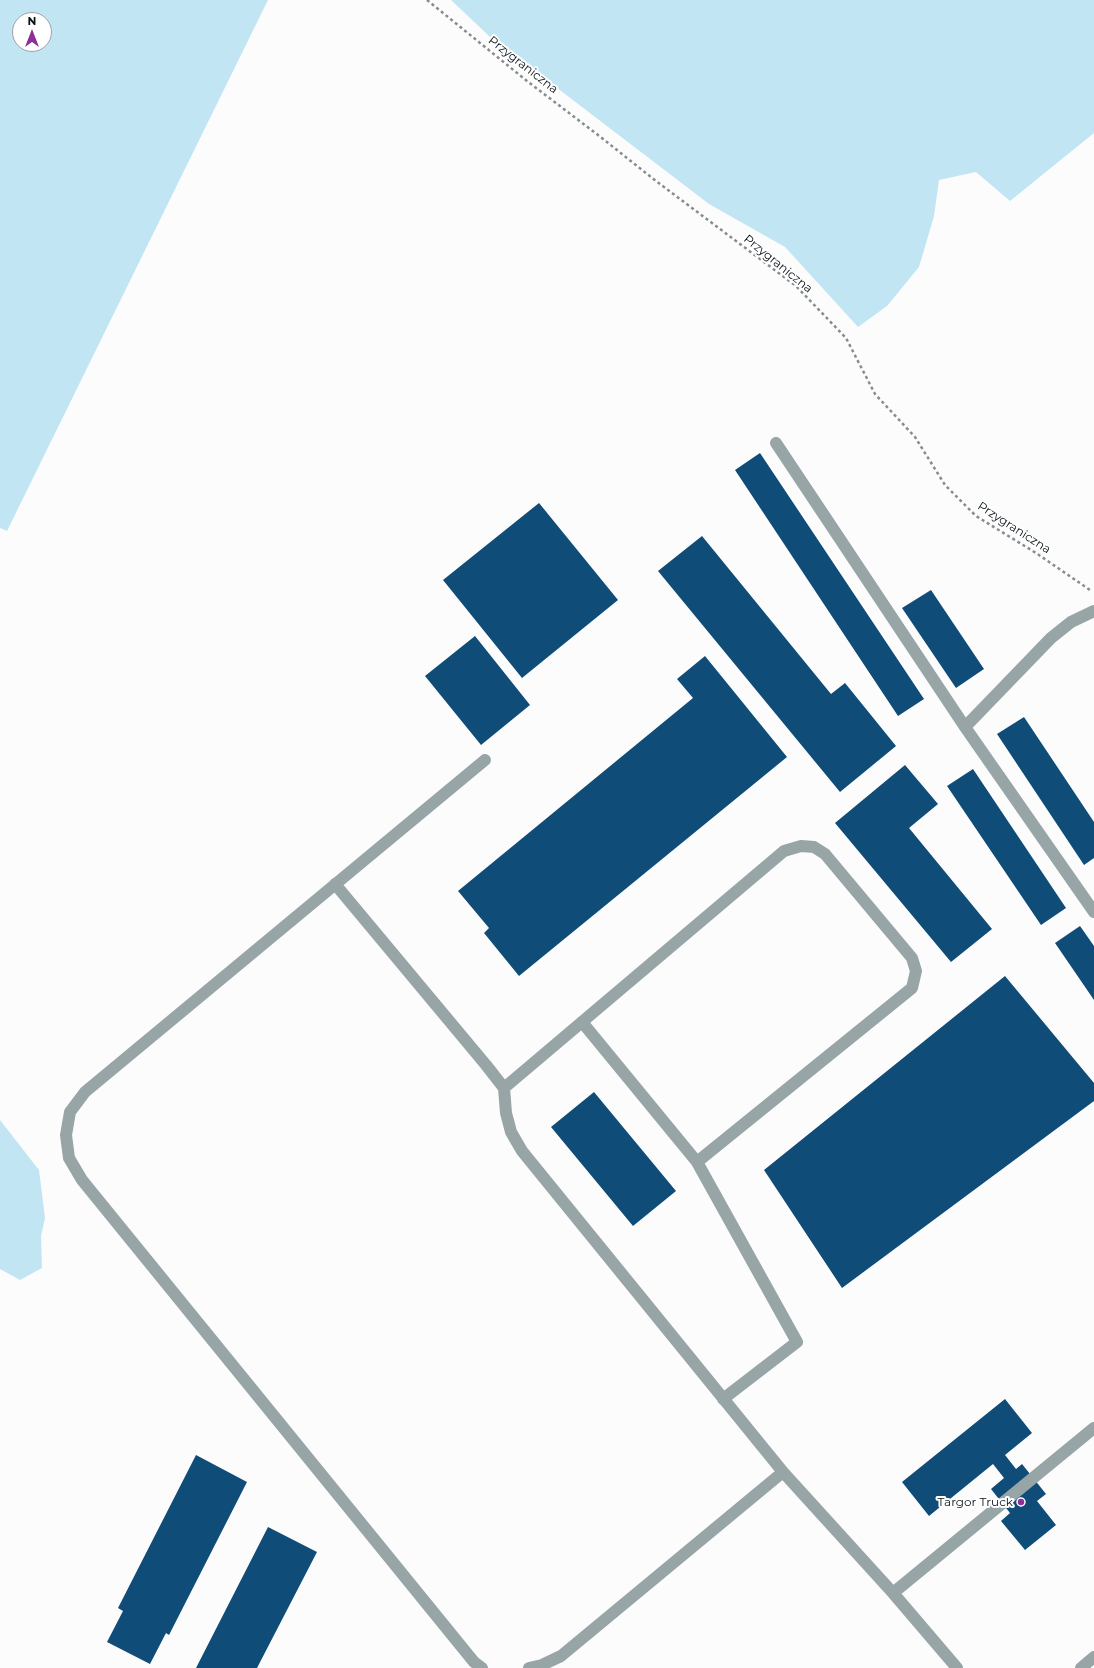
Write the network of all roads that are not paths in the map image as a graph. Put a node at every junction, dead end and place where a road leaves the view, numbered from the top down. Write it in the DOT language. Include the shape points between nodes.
graph roads {
  1 [pos="776,443"];
  2 [pos="1094,611"];
  3 [pos="965,727"];
  4 [pos="485,760"];
  5 [pos="335,884"];
  6 [pos="1094,912"];
  7 [pos="582,1022"];
  8 [pos="504,1088"];
  9 [pos="697,1162"];
  10 [pos="723,1399"];
  11 [pos="1094,1428"];
  12 [pos="783,1472"];
  13 [pos="893,1592"];
  14 [pos="1094,1657"];
  15 [pos="482,1668"];
  16 [pos="529,1668"];
  17 [pos="957,1668"];
  18 [pos="1081,1668"];
  1 -- 3 [label="street"];
  2 -- 3 [label="street" via="1071,622 1051,638"];
  3 -- 6 [label="street"];
  4 -- 5 [label="street"];
  5 -- 8 [label="street"];
  5 -- 15 [label="street" via="85,1092 70,1112 66,1135 69,1158 82,1180 464,1650"];
  7 -- 8 [label="street"];
  7 -- 9 [label="street"];
  7 -- 9 [label="street" via="784,851 801,846 814,847 825,854 912,958 916,971 912,988"];
  8 -- 10 [label="street" via="511,1132 522,1151"];
  9 -- 10 [label="street" via="797,1342"];
  10 -- 12 [label="street"];
  11 -- 13 [label="street"];
  12 -- 13 [label="street"];
  12 -- 16 [label="street" via="561,1656"];
  13 -- 17 [label="street"];
  14 -- 18 [label="street"];
}
